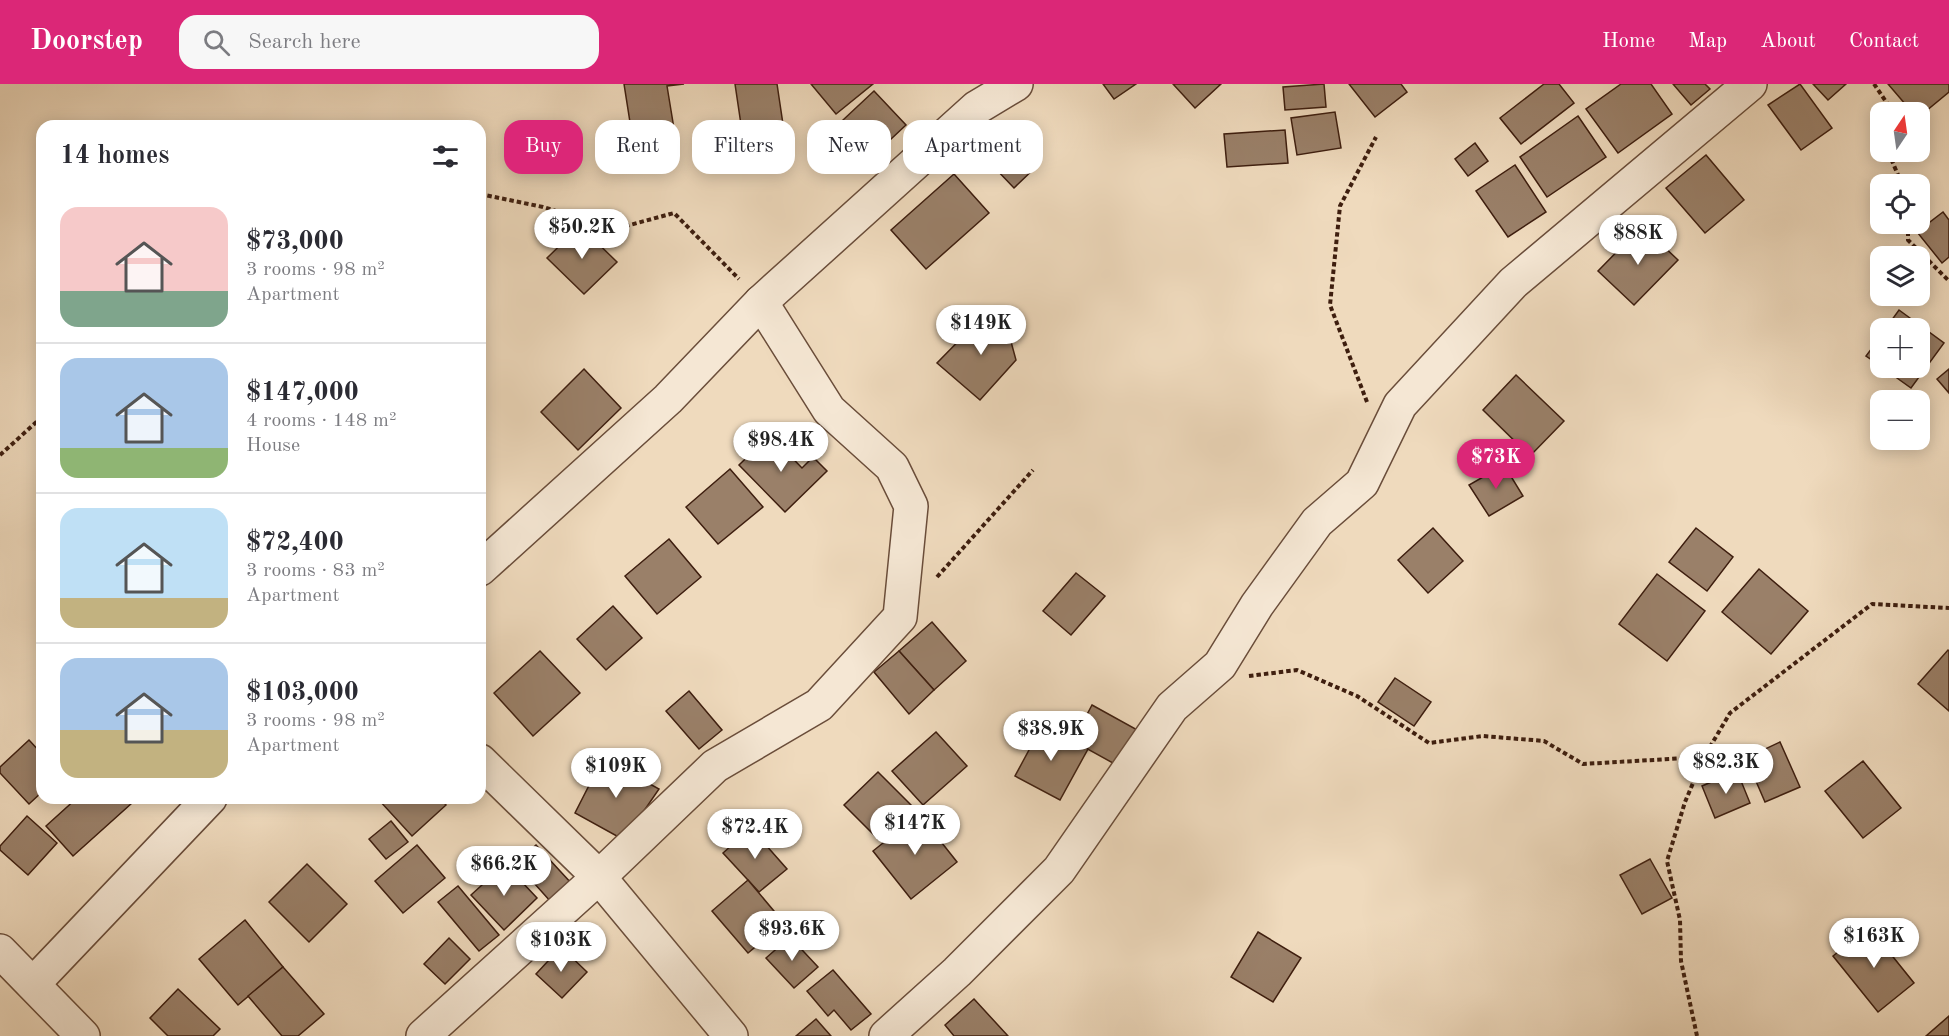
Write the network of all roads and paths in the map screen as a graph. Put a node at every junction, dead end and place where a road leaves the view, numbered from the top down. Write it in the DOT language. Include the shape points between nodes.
graph roads {
  1 [pos="1016,84"];
  2 [pos="1750,84"];
  3 [pos="1874,84"];
  4 [pos="1886,102"];
  5 [pos="1376,137"];
  6 [pos="486,195"];
  7 [pos="1908,234"];
  8 [pos="1949,281"];
  9 [pos="761,302"];
  10 [pos="36,422"];
  11 [pos="1382,442"];
  12 [pos="0,455"];
  13 [pos="1033,470"];
  14 [pos="486,564"];
  15 [pos="932,582"];
  16 [pos="1949,608"];
  17 [pos="1220,665"];
  18 [pos="1704,757"];
  19 [pos="486,767"];
  20 [pos="204,804"];
  21 [pos="599,877"];
  22 [pos="0,951"];
  23 [pos="33,984"];
  24 [pos="83,1036"];
  25 [pos="423,1036"];
  26 [pos="731,1036"];
  27 [pos="886,1036"];
  28 [pos="1697,1036"];
  1 -- 9 [label="street" via="976,108"];
  2 -- 11 [label="street" via="1514,283 1400,405"];
  3 -- 4 [label="path"];
  5 -- 11 [label="path" via="1340,206 1330,305"];
  6 -- 9 [label="path" via="543,207 615,229 674,213"];
  7 -- 8 [label="path" via="1908,240"];
  9 -- 14 [label="street" via="668,399"];
  9 -- 21 [label="street" via="830,410 892,467 911,506 900,617 819,705 715,766"];
  10 -- 12 [label="path"];
  11 -- 17 [label="street" via="1362,483 1317,522 1257,605"];
  13 -- 15 [label="path"];
  16 -- 18 [label="path" via="1872,604 1730,713"];
  17 -- 18 [label="path" via="1250,676 1297,670 1357,696 1429,743 1483,736 1544,741 1583,764"];
  17 -- 27 [label="street" via="1172,707 1059,870"];
  18 -- 28 [label="path" via="1667,861 1680,920 1681,961"];
  19 -- 21 [label="street"];
  20 -- 23 [label="street"];
  21 -- 25 [label="street"];
  21 -- 26 [label="street"];
  22 -- 23 [label="street"];
  23 -- 24 [label="street"];
}
